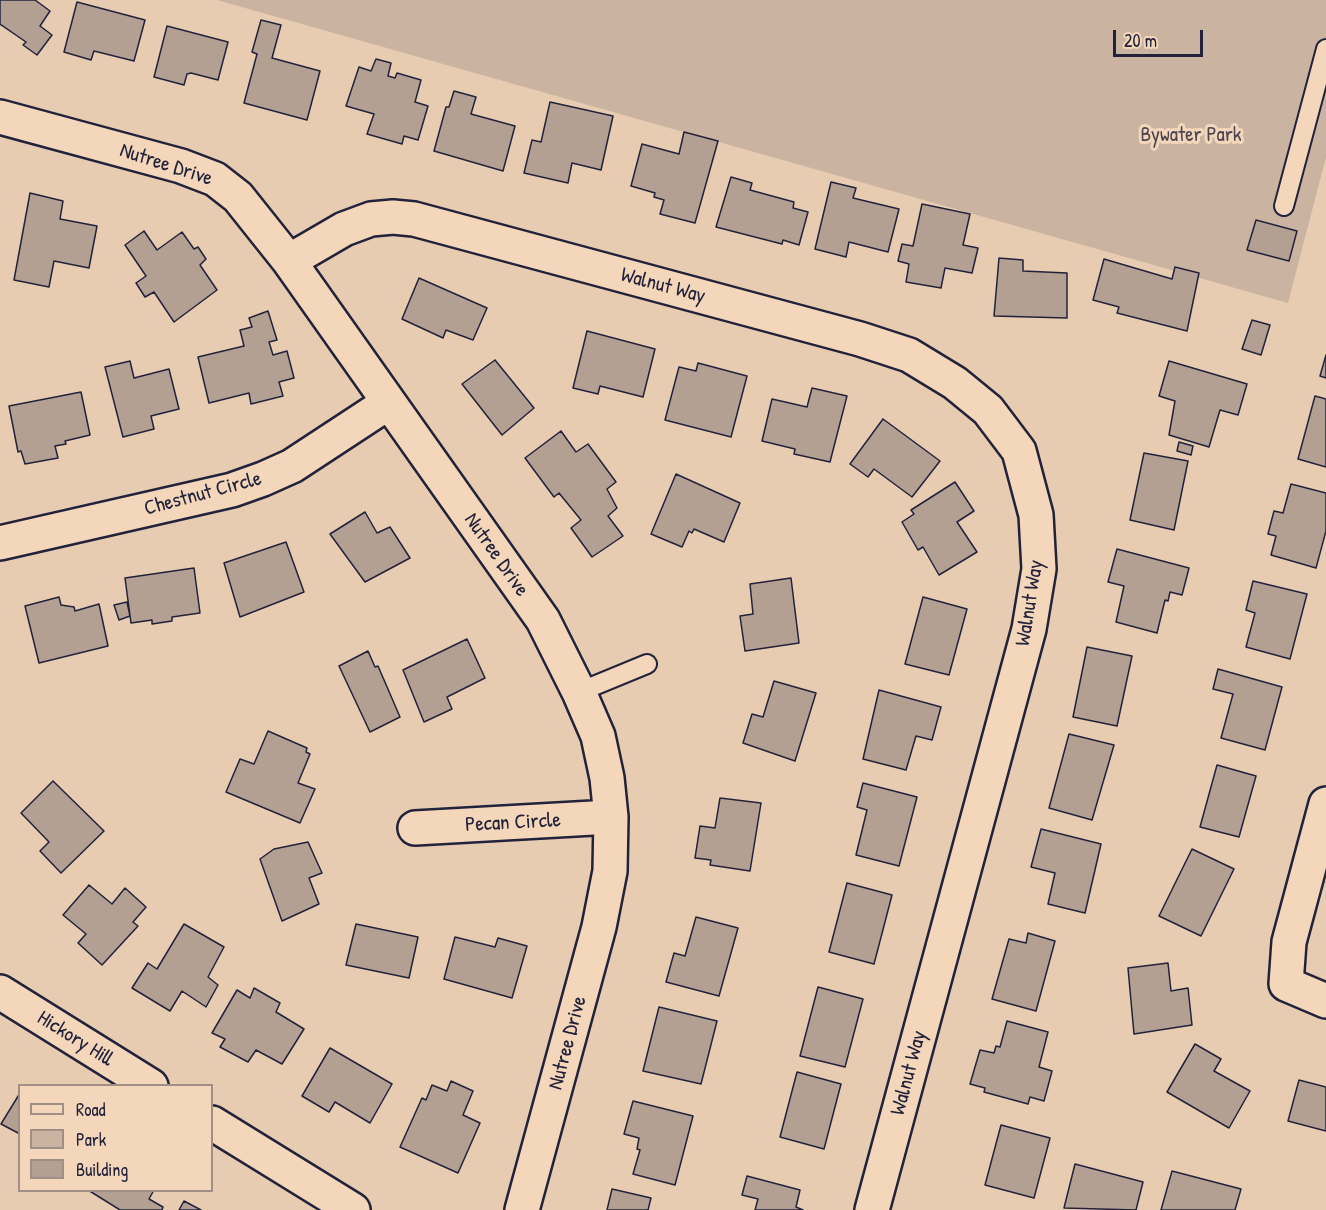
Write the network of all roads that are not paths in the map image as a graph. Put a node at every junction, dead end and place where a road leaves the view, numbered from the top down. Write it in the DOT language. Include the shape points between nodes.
graph roads {
  1 [pos="1326,50"];
  2 [pos="0,117"];
  3 [pos="1284,206"];
  4 [pos="289,261"];
  5 [pos="388,403"];
  6 [pos="0,543"];
  7 [pos="647,664"];
  8 [pos="579,692"];
  9 [pos="1326,804"];
  10 [pos="611,817"];
  11 [pos="415,828"];
  12 [pos="0,992"];
  13 [pos="1326,1001"];
  14 [pos="148,1084"];
  15 [pos="213,1124"];
  16 [pos="353,1210"];
  17 [pos="522,1210"];
  18 [pos="872,1210"];
  1 -- 3 [label="lane"];
  2 -- 4 [label="street, Nutree Drive" via="181,166 215,179 238,197"];
  4 -- 5 [label="street, Nutree Drive"];
  4 -- 18 [label="street, Walnut Way" via="344,229 371,219 414,219 909,355 955,383 988,410 1019,451 1037,526 1039,569 1029,629"];
  5 -- 6 [label="street, Chestnut Circle" via="292,466 263,479 232,490"];
  5 -- 8 [label="street, Nutree Drive" via="543,620"];
  7 -- 8 [label="lane"];
  8 -- 10 [label="street, Nutree Drive" via="598,736"];
  9 -- 13 [label="street" via="1289,942 1286,984"];
  10 -- 11 [label="street, Pecan Circle"];
  10 -- 17 [label="street, Nutree Drive" via="610,871 599,927"];
  12 -- 14 [label="street, Hickory Hill"];
  15 -- 16 [label="street"];
}
